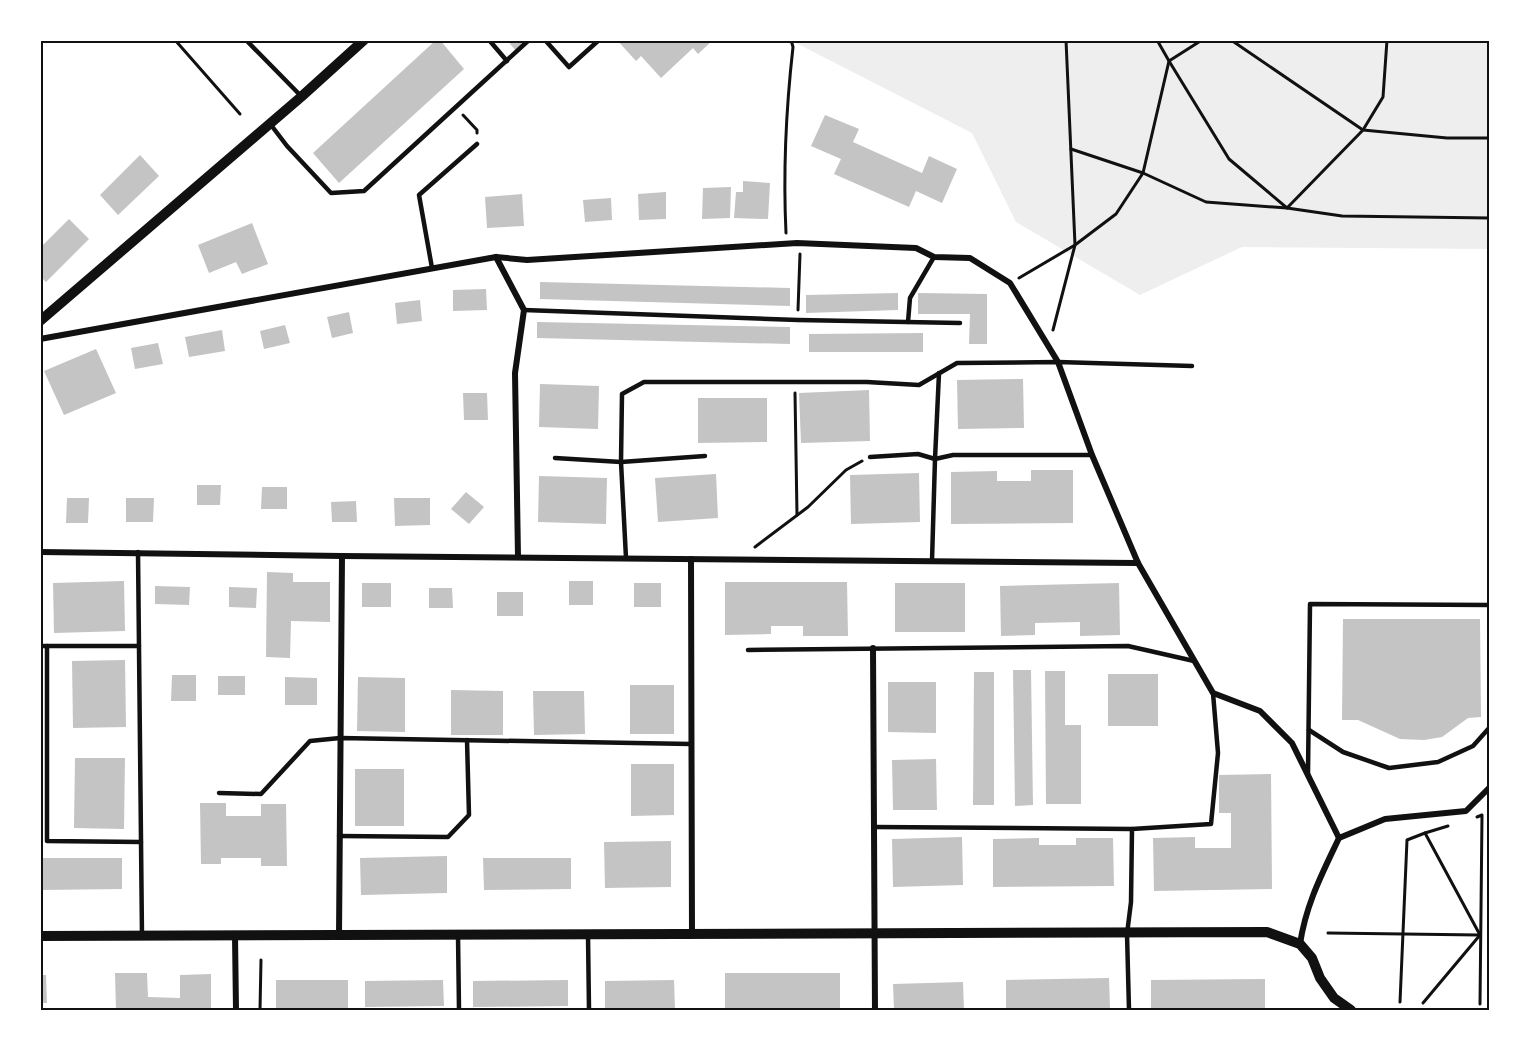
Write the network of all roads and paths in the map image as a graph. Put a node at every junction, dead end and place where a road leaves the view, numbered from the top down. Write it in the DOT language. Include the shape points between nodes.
graph roads {
  1 [pos="175,40"];
  2 [pos="246,40"];
  3 [pos="364,40"];
  4 [pos="489,40"];
  5 [pos="529,40"];
  6 [pos="545,40"];
  7 [pos="599,40"];
  8 [pos="791,40"];
  9 [pos="1066,40"];
  10 [pos="1157,40"];
  11 [pos="1202,40"];
  12 [pos="1232,40"];
  13 [pos="1387,40"];
  14 [pos="507,61"];
  15 [pos="1169,61"];
  16 [pos="301,97"];
  17 [pos="456,107"];
  18 [pos="240,114"];
  19 [pos="269,123"];
  20 [pos="1363,130"];
  21 [pos="1490,138"];
  22 [pos="477,144"];
  23 [pos="1071,149"];
  24 [pos="1143,173"];
  25 [pos="1287,208"];
  26 [pos="1490,218"];
  27 [pos="801,243"];
  28 [pos="786,244"];
  29 [pos="1075,245"];
  30 [pos="496,257"];
  31 [pos="934,257"];
  32 [pos="432,268"];
  33 [pos="1010,283"];
  34 [pos="524,310"];
  35 [pos="798,320"];
  36 [pos="40,321"];
  37 [pos="908,322"];
  38 [pos="960,322"];
  39 [pos="40,339"];
  40 [pos="1048,346"];
  41 [pos="1058,362"];
  42 [pos="1192,366"];
  43 [pos="939,373"];
  44 [pos="795,382"];
  45 [pos="1092,455"];
  46 [pos="705,456"];
  47 [pos="870,457"];
  48 [pos="555,458"];
  49 [pos="935,459"];
  50 [pos="621,462"];
  51 [pos="797,515"];
  52 [pos="40,552"];
  53 [pos="138,552"];
  54 [pos="342,556"];
  55 [pos="518,557"];
  56 [pos="626,558"];
  57 [pos="691,559"];
  58 [pos="740,559"];
  59 [pos="932,561"];
  60 [pos="1138,563"];
  61 [pos="1490,605"];
  62 [pos="40,646"];
  63 [pos="47,646"];
  64 [pos="139,646"];
  65 [pos="873,648"];
  66 [pos="748,650"];
  67 [pos="1195,661"];
  68 [pos="1213,693"];
  69 [pos="1490,727"];
  70 [pos="1310,730"];
  71 [pos="340,738"];
  72 [pos="467,740"];
  73 [pos="691,744"];
  74 [pos="1308,774"];
  75 [pos="1490,787"];
  76 [pos="219,793"];
  77 [pos="1470,819"];
  78 [pos="1448,826"];
  79 [pos="875,827"];
  80 [pos="1132,829"];
  81 [pos="1425,833"];
  82 [pos="339,836"];
  83 [pos="1339,838"];
  84 [pos="40,841"];
  85 [pos="47,841"];
  86 [pos="141,842"];
  87 [pos="1328,933"];
  88 [pos="876,934"];
  89 [pos="1127,934"];
  90 [pos="1402,934"];
  91 [pos="458,935"];
  92 [pos="588,935"];
  93 [pos="692,935"];
  94 [pos="1480,935"];
  95 [pos="40,936"];
  96 [pos="142,936"];
  97 [pos="235,936"];
  98 [pos="339,936"];
  99 [pos="1300,944"];
  100 [pos="261,960"];
  101 [pos="1400,1002"];
  102 [pos="1423,1003"];
  103 [pos="1480,1004"];
  104 [pos="236,1011"];
  105 [pos="260,1011"];
  106 [pos="459,1011"];
  107 [pos="589,1011"];
  108 [pos="875,1011"];
  109 [pos="1129,1011"];
  110 [pos="1351,1011"];
  1 -- 18 [label="path"];
  2 -- 16 [label="lane"];
  3 -- 16 [label="street"];
  4 -- 14 [label="lane"];
  5 -- 14 [label="lane"];
  6 -- 7 [label="lane" via="569,67"];
  8 -- 28 [label="path" via="784,188"];
  9 -- 23 [label="path"];
  10 -- 15 [label="path"];
  11 -- 15 [label="path"];
  12 -- 20 [label="path"];
  13 -- 20 [label="path" via="1383,98"];
  14 -- 17 [label="lane"];
  15 -- 24 [label="path"];
  15 -- 25 [label="path" via="1229,159"];
  16 -- 19 [label="street"];
  17 -- 19 [label="lane" via="364,191 331,193"];
  17 -- 22 [label="path" via="477,130"];
  19 -- 36 [label="street"];
  20 -- 21 [label="path"];
  20 -- 25 [label="path"];
  22 -- 32 [label="lane" via="419,195"];
  23 -- 24 [label="path"];
  23 -- 29 [label="path"];
  24 -- 25 [label="path" via="1206,202"];
  24 -- 29 [label="path" via="1116,214"];
  25 -- 26 [label="path" via="1342,216"];
  27 -- 28 [label="street"];
  27 -- 31 [label="street" via="916,248"];
  27 -- 35 [label="path"];
  28 -- 30 [label="street" via="527,260"];
  29 -- 33 [label="path"];
  29 -- 40 [label="path"];
  30 -- 32 [label="street"];
  30 -- 34 [label="street"];
  31 -- 33 [label="street" via="970,258"];
  31 -- 37 [label="lane" via="910,297"];
  32 -- 39 [label="street"];
  33 -- 40 [label="street"];
  34 -- 35 [label="lane"];
  34 -- 55 [label="street" via="515,373"];
  35 -- 37 [label="lane"];
  37 -- 38 [label="lane"];
  40 -- 41 [label="street"];
  41 -- 42 [label="lane"];
  41 -- 43 [label="lane" via="957,363"];
  41 -- 45 [label="street"];
  43 -- 44 [label="lane" via="919,385"];
  43 -- 49 [label="lane"];
  44 -- 50 [label="lane" via="644,382 622,394"];
  44 -- 51 [label="path"];
  45 -- 49 [label="lane" via="953,455"];
  45 -- 60 [label="street"];
  46 -- 50 [label="lane"];
  47 -- 49 [label="lane" via="918,454"];
  47 -- 51 [label="path" via="846,470"];
  48 -- 50 [label="lane"];
  49 -- 59 [label="lane"];
  50 -- 56 [label="lane"];
  51 -- 58 [label="path"];
  52 -- 53 [label="street"];
  53 -- 54 [label="street"];
  53 -- 64 [label="lane"];
  54 -- 55 [label="street"];
  54 -- 71 [label="street"];
  55 -- 56 [label="street"];
  56 -- 57 [label="street"];
  57 -- 58 [label="street"];
  57 -- 73 [label="street"];
  58 -- 59 [label="street"];
  59 -- 60 [label="street"];
  60 -- 67 [label="street"];
  61 -- 70 [label="lane" via="1310,604"];
  62 -- 63 [label="lane"];
  63 -- 64 [label="lane"];
  63 -- 85 [label="lane"];
  64 -- 86 [label="lane"];
  65 -- 66 [label="lane"];
  65 -- 67 [label="lane" via="1128,646"];
  65 -- 79 [label="street"];
  67 -- 68 [label="street"];
  68 -- 74 [label="street" via="1260,711 1292,743"];
  68 -- 80 [label="lane" via="1218,753 1211,824"];
  69 -- 70 [label="lane" via="1473,746 1438,762 1389,768 1343,752"];
  70 -- 74 [label="lane"];
  71 -- 72 [label="lane"];
  71 -- 76 [label="lane" via="310,741 261,794"];
  71 -- 82 [label="street"];
  72 -- 73 [label="lane"];
  72 -- 82 [label="lane" via="469,816 448,837"];
  73 -- 93 [label="street"];
  74 -- 83 [label="street"];
  75 -- 83 [label="street" via="1466,812 1386,819"];
  77 -- 94 [label="path" via="1482,815"];
  78 -- 81 [label="path"];
  79 -- 80 [label="lane"];
  79 -- 88 [label="street"];
  80 -- 89 [label="lane"];
  81 -- 90 [label="path" via="1407,840"];
  81 -- 94 [label="path"];
  82 -- 98 [label="street"];
  83 -- 99 [label="street" via="1311,896"];
  84 -- 85 [label="lane"];
  85 -- 86 [label="lane"];
  86 -- 96 [label="lane"];
  87 -- 90 [label="path"];
  88 -- 89 [label="street"];
  88 -- 93 [label="street"];
  88 -- 108 [label="street"];
  89 -- 99 [label="street" via="1268,932"];
  89 -- 109 [label="lane"];
  90 -- 94 [label="path"];
  90 -- 101 [label="path"];
  91 -- 92 [label="street"];
  91 -- 98 [label="street"];
  91 -- 106 [label="lane"];
  92 -- 93 [label="street"];
  92 -- 107 [label="lane"];
  94 -- 102 [label="path"];
  94 -- 103 [label="path"];
  95 -- 96 [label="street"];
  96 -- 97 [label="street"];
  97 -- 98 [label="street"];
  97 -- 104 [label="street"];
  99 -- 110 [label="street" via="1334,998"];
  100 -- 105 [label="path"];
}
